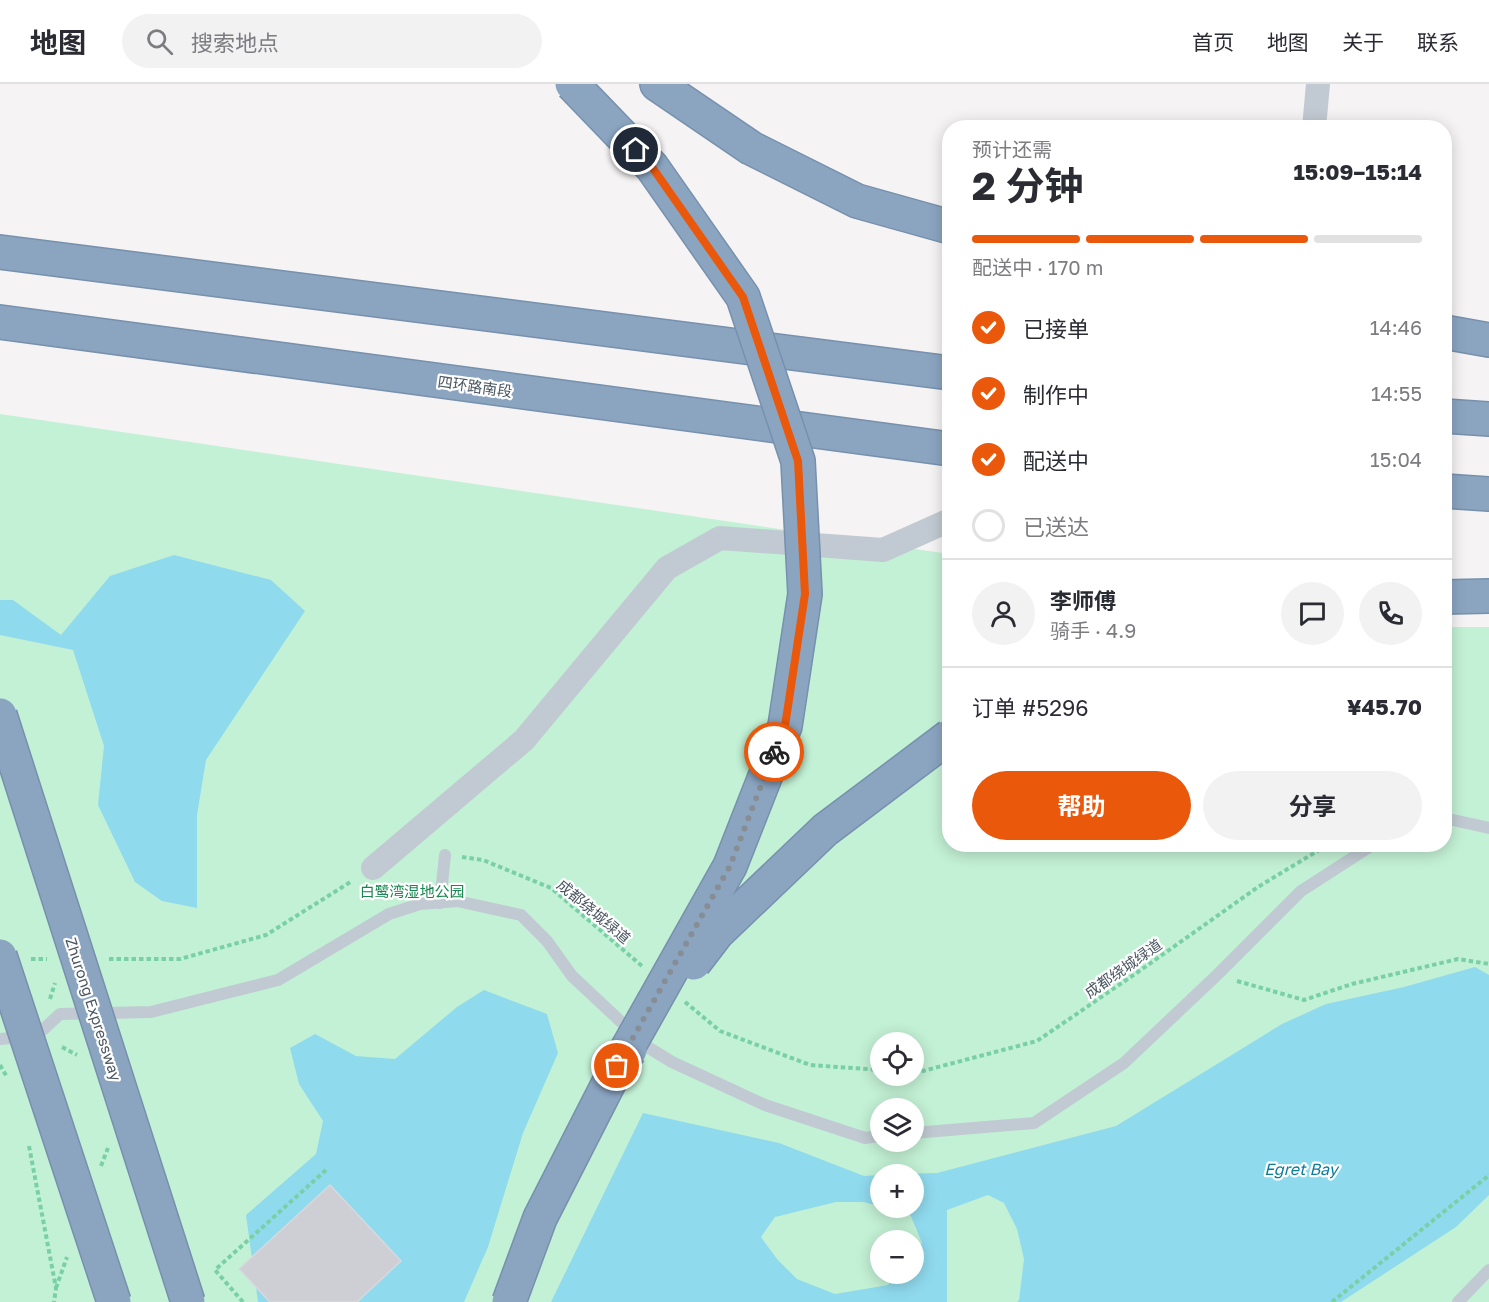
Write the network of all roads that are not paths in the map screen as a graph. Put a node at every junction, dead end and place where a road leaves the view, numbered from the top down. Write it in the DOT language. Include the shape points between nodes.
graph roads {
  1 [pos="572,84"];
  2 [pos="657,84"];
  3 [pos="1318,84"];
  4 [pos="1315,120"];
  5 [pos="942,225"];
  6 [pos="0,252"];
  7 [pos="0,322"];
  8 [pos="1452,334"];
  9 [pos="1489,340"];
  10 [pos="942,372"];
  11 [pos="1452,417"];
  12 [pos="1489,419"];
  13 [pos="942,448"];
  14 [pos="1452,492"];
  15 [pos="1489,494"];
  16 [pos="942,524"];
  17 [pos="1489,596"];
  18 [pos="1452,597"];
  19 [pos="0,715"];
  20 [pos="942,742"];
  21 [pos="1452,820"];
  22 [pos="1489,828"];
  23 [pos="1362,852"];
  24 [pos="445,855"];
  25 [pos="373,868"];
  26 [pos="440,903"];
  27 [pos="15,958"];
  28 [pos="0,1040"];
  29 [pos="617,1066"];
  30 [pos="924,1133"];
  31 [pos="870,1137"];
  32 [pos="1489,1270"];
  33 [pos="114,1302"];
  34 [pos="188,1302"];
  35 [pos="509,1302"];
  36 [pos="1458,1302"];
  1 -- 29 [label="highway, bridge" via="652,167 743,297 798,461 805,594 785,726 730,866"];
  2 -- 5 [label="highway" via="751,148 857,201"];
  3 -- 4 [label="street"];
  6 -- 10 [label="highway"];
  7 -- 13 [label="highway, 四环路南段"];
  8 -- 9 [label="highway"];
  11 -- 12 [label="highway"];
  14 -- 15 [label="highway"];
  16 -- 25 [label="street" via="883,550 720,538 667,568 524,740"];
  17 -- 18 [label="highway"];
  19 -- 34 [label="highway, Zhurong Expressway, bridge"];
  20 -- 29 [label="highway, bridge" via="825,830 717,933"];
  21 -- 22 [label="lane"];
  23 -- 30 [label="lane" via="1301,891 1124,1063 1034,1124"];
  24 -- 26 [label="lane"];
  26 -- 28 [label="lane" via="420,904 389,914 278,980 151,1012 60,1014 36,1036"];
  26 -- 31 [label="lane" via="457,901 521,915 547,941 572,976 649,1048 672,1062 765,1105"];
  27 -- 33 [label="highway, bridge"];
  29 -- 35 [label="highway, bridge" via="540,1218"];
  32 -- 36 [label="lane"];
}
